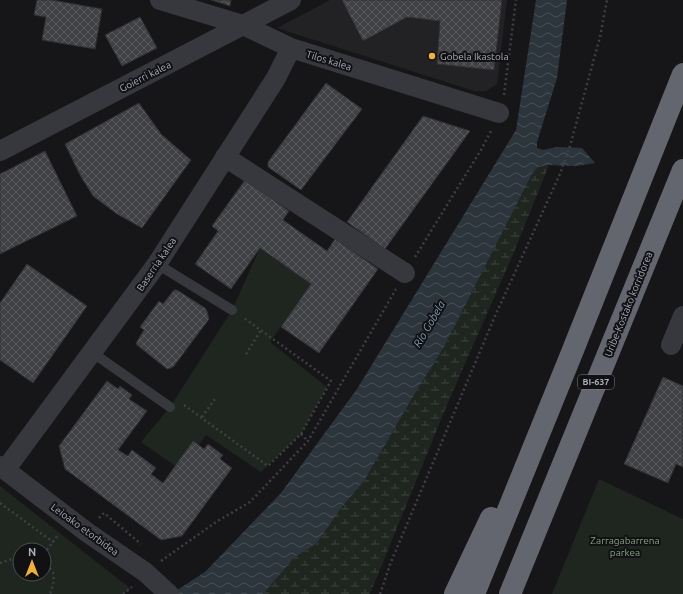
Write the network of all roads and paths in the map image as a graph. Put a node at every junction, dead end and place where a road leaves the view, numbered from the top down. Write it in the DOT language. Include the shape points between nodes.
graph roads {
  1 [pos="160,0"];
  2 [pos="291,0"];
  3 [pos="516,0"];
  4 [pos="607,0"];
  5 [pos="243,25"];
  6 [pos="291,48"];
  7 [pos="683,74"];
  8 [pos="499,113"];
  9 [pos="0,152"];
  10 [pos="225,158"];
  11 [pos="683,170"];
  12 [pos="157,264"];
  13 [pos="405,273"];
  14 [pos="232,310"];
  15 [pos="683,316"];
  16 [pos="260,330"];
  17 [pos="671,345"];
  18 [pos="93,353"];
  19 [pos="246,354"];
  20 [pos="571,355"];
  21 [pos="215,399"];
  22 [pos="182,403"];
  23 [pos="170,407"];
  24 [pos="202,417"];
  25 [pos="301,434"];
  26 [pos="308,441"];
  27 [pos="2,468"];
  28 [pos="0,503"];
  29 [pos="70,520"];
  30 [pos="53,542"];
  31 [pos="12,559"];
  32 [pos="0,563"];
  33 [pos="151,568"];
  34 [pos="52,571"];
  35 [pos="50,594"];
  36 [pos="169,594"];
  37 [pos="380,594"];
  38 [pos="455,594"];
  39 [pos="474,594"];
  40 [pos="510,594"];
  1 -- 5 [label="street, Tilos kalea"];
  2 -- 5 [label="street, Goierri kalea"];
  3 -- 8 [label="path" via="506,90"];
  4 -- 37 [label="path" via="600,37 560,174 492,323"];
  5 -- 6 [label="street, Tilos kalea"];
  5 -- 9 [label="street, Goierri kalea"];
  6 -- 8 [label="street, Tilos kalea"];
  6 -- 10 [label="street, Baserria kalea" via="276,78"];
  7 -- 20 [label="highway, BI-637"];
  8 -- 13 [label="path" via="481,150"];
  10 -- 12 [label="street, Baserria kalea"];
  10 -- 13 [label="street"];
  11 -- 40 [label="highway, Uribe-Kostako korridorea / BI-637"];
  12 -- 14 [label="lane"];
  12 -- 18 [label="street, Baserria kalea"];
  13 -- 26 [label="path"];
  14 -- 16 [label="path"];
  15 -- 17 [label="street"];
  16 -- 19 [label="path"];
  16 -- 25 [label="path" via="331,381"];
  18 -- 23 [label="lane"];
  18 -- 27 [label="street, Baserria kalea"];
  20 -- 38 [label="highway"];
  20 -- 39 [label="highway, BI-637"];
  21 -- 24 [label="path"];
  22 -- 24 [label="path"];
  24 -- 25 [label="path" via="268,466"];
  25 -- 26 [label="path"];
  26 -- 33 [label="path" via="250,502 216,522"];
  27 -- 29 [label="street, Leioako etorbidea"];
  28 -- 30 [label="path"];
  29 -- 30 [label="path"];
  29 -- 33 [label="street, Leioako etorbidea"];
  31 -- 32 [label="path"];
  33 -- 36 [label="street, Leioako etorbidea"];
  34 -- 35 [label="path" via="53,586"];
}
